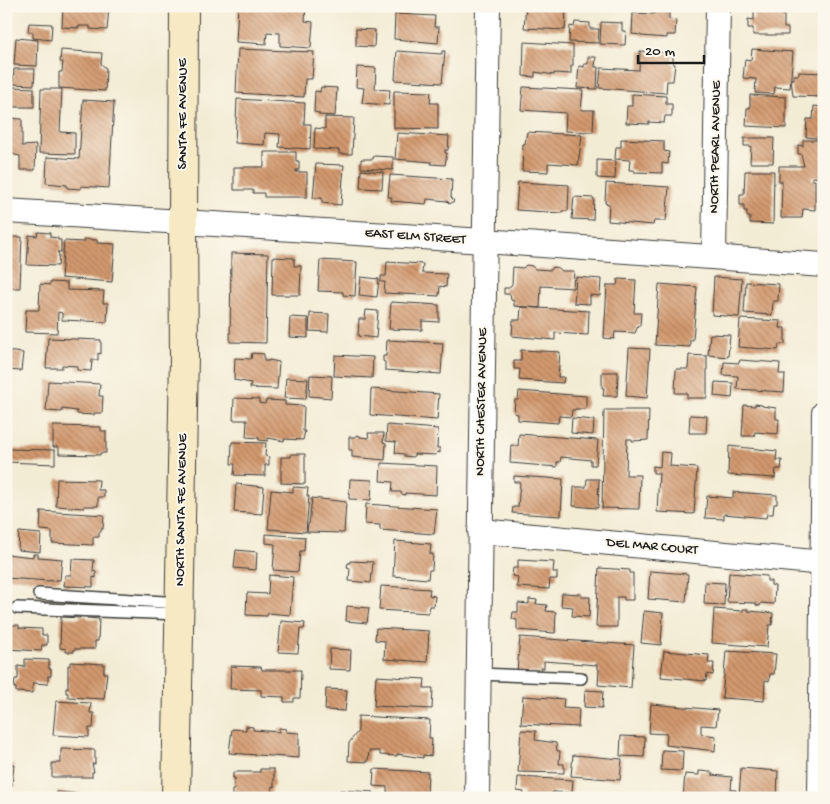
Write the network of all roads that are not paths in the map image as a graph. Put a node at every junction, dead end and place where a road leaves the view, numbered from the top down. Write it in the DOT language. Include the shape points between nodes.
graph roads {
  1 [pos="184,6"];
  2 [pos="488,6"];
  3 [pos="718,6"];
  4 [pos="6,211"];
  5 [pos="183,222"];
  6 [pos="484,241"];
  7 [pos="714,257"];
  8 [pos="824,265"];
  9 [pos="824,413"];
  10 [pos="480,531"];
  11 [pos="823,563"];
  12 [pos="39,594"];
  13 [pos="17,608"];
  14 [pos="180,608"];
  15 [pos="479,674"];
  16 [pos="581,678"];
  17 [pos="176,798"];
  18 [pos="478,798"];
  19 [pos="820,798"];
  1 -- 5 [label="main road, SANTA FE AVENUE"];
  2 -- 6 [label="street, NORTH CHESTER AVENUE"];
  3 -- 7 [label="street, NORTH PEARL AVENUE"];
  4 -- 5 [label="street, EAST ELM STREET"];
  5 -- 6 [label="street, EAST ELM STREET"];
  5 -- 14 [label="main road, NORTH SANTA FE AVENUE"];
  6 -- 7 [label="street, EAST ELM STREET"];
  6 -- 10 [label="street, NORTH CHESTER AVENUE"];
  7 -- 8 [label="street, EAST ELM STREET"];
  9 -- 11 [label="street"];
  10 -- 11 [label="street, DEL MAR COURT"];
  10 -- 15 [label="street, NORTH CHESTER AVENUE"];
  11 -- 19 [label="street"];
  12 -- 14 [label="lane"];
  13 -- 14 [label="lane"];
  14 -- 17 [label="main road, NORTH SANTA FE AVENUE"];
  15 -- 16 [label="lane"];
  15 -- 18 [label="street, NORTH CHESTER AVENUE"];
}
